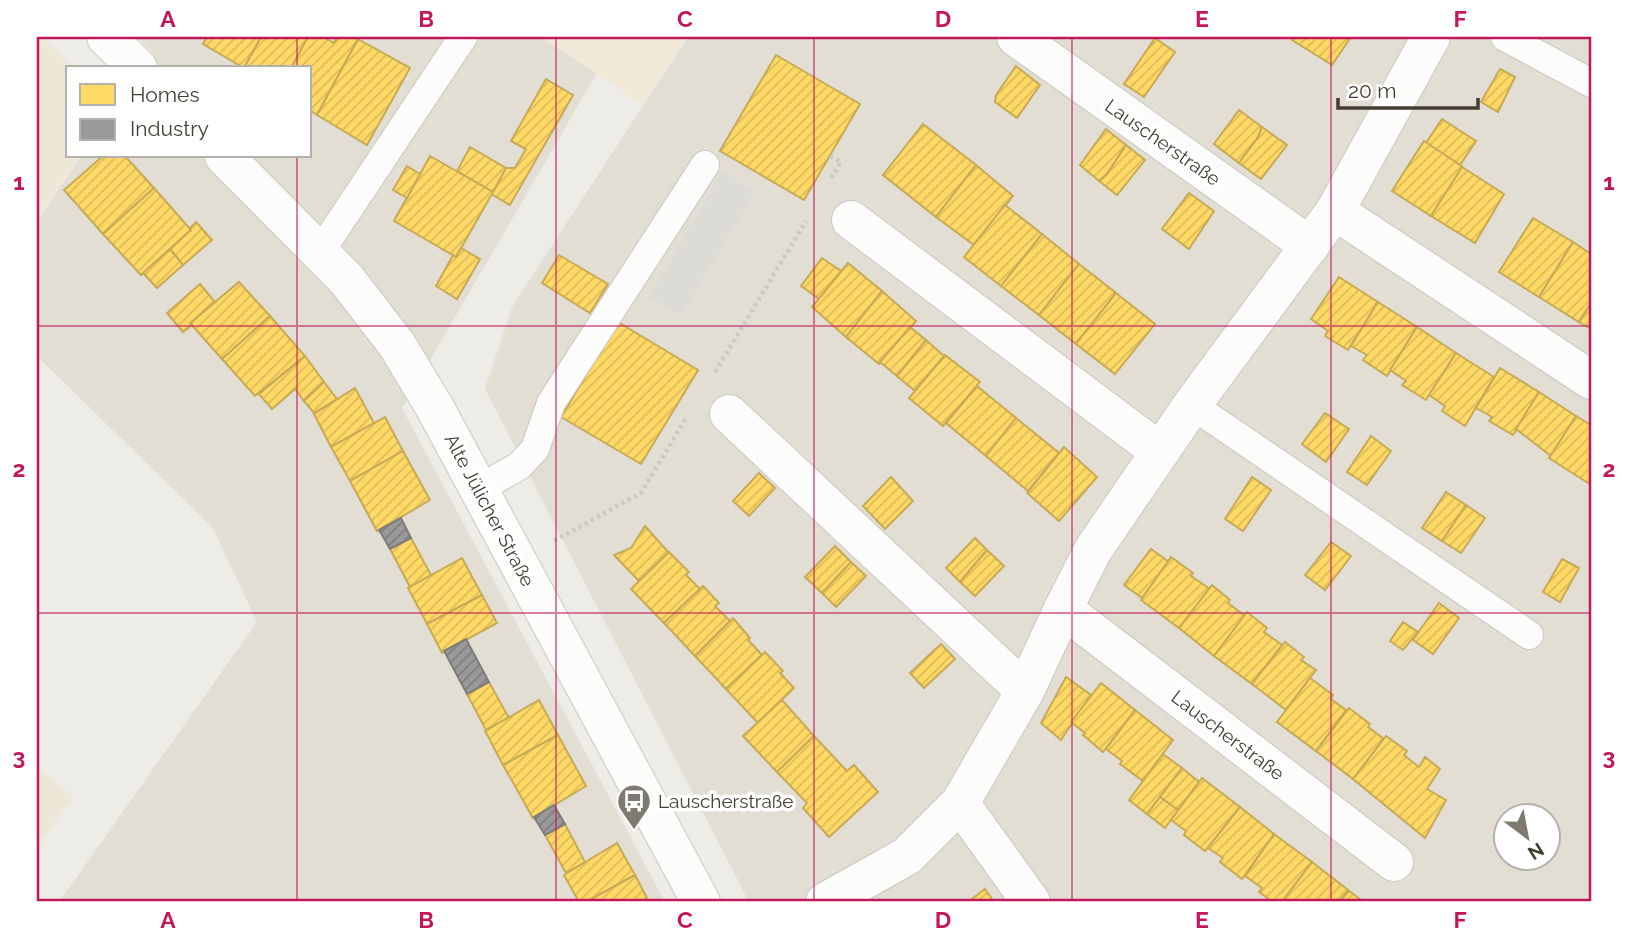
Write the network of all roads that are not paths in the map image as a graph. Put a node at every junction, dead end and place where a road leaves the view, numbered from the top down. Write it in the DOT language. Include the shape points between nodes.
graph roads {
  1 [pos="106,37"];
  2 [pos="463,37"];
  3 [pos="1016,37"];
  4 [pos="1432,37"];
  5 [pos="1505,37"];
  6 [pos="136,66"];
  7 [pos="1591,83"];
  8 [pos="226,158"];
  9 [pos="705,164"];
  10 [pos="1335,211"];
  11 [pos="851,220"];
  12 [pos="1310,246"];
  13 [pos="320,252"];
  14 [pos="1591,380"];
  15 [pos="1192,405"];
  16 [pos="729,414"];
  17 [pos="1159,451"];
  18 [pos="479,489"];
  19 [pos="1063,609"];
  20 [pos="1529,635"];
  21 [pos="1025,691"];
  22 [pos="960,803"];
  23 [pos="1394,862"];
  24 [pos="701,902"];
  25 [pos="825,902"];
  26 [pos="1031,902"];
  1 -- 6 [label="street"];
  2 -- 13 [label="lane"];
  3 -- 12 [label="street, Lauscherstraße"];
  4 -- 10 [label="street"];
  5 -- 7 [label="lane"];
  8 -- 13 [label="street, Alte Jülicher Straße"];
  9 -- 18 [label="lane" via="551,403 535,449 519,466"];
  10 -- 12 [label="street"];
  10 -- 14 [label="street"];
  11 -- 17 [label="street"];
  12 -- 15 [label="street"];
  13 -- 18 [label="street, Alte Jülicher Straße" via="397,345"];
  15 -- 17 [label="street"];
  15 -- 20 [label="lane"];
  16 -- 21 [label="street"];
  17 -- 19 [label="street" via="1093,550"];
  18 -- 24 [label="street, Alte Jülicher Straße"];
  19 -- 21 [label="street"];
  19 -- 23 [label="street, Lauscherstraße"];
  21 -- 22 [label="street"];
  22 -- 25 [label="street" via="907,856"];
  22 -- 26 [label="street"];
}
